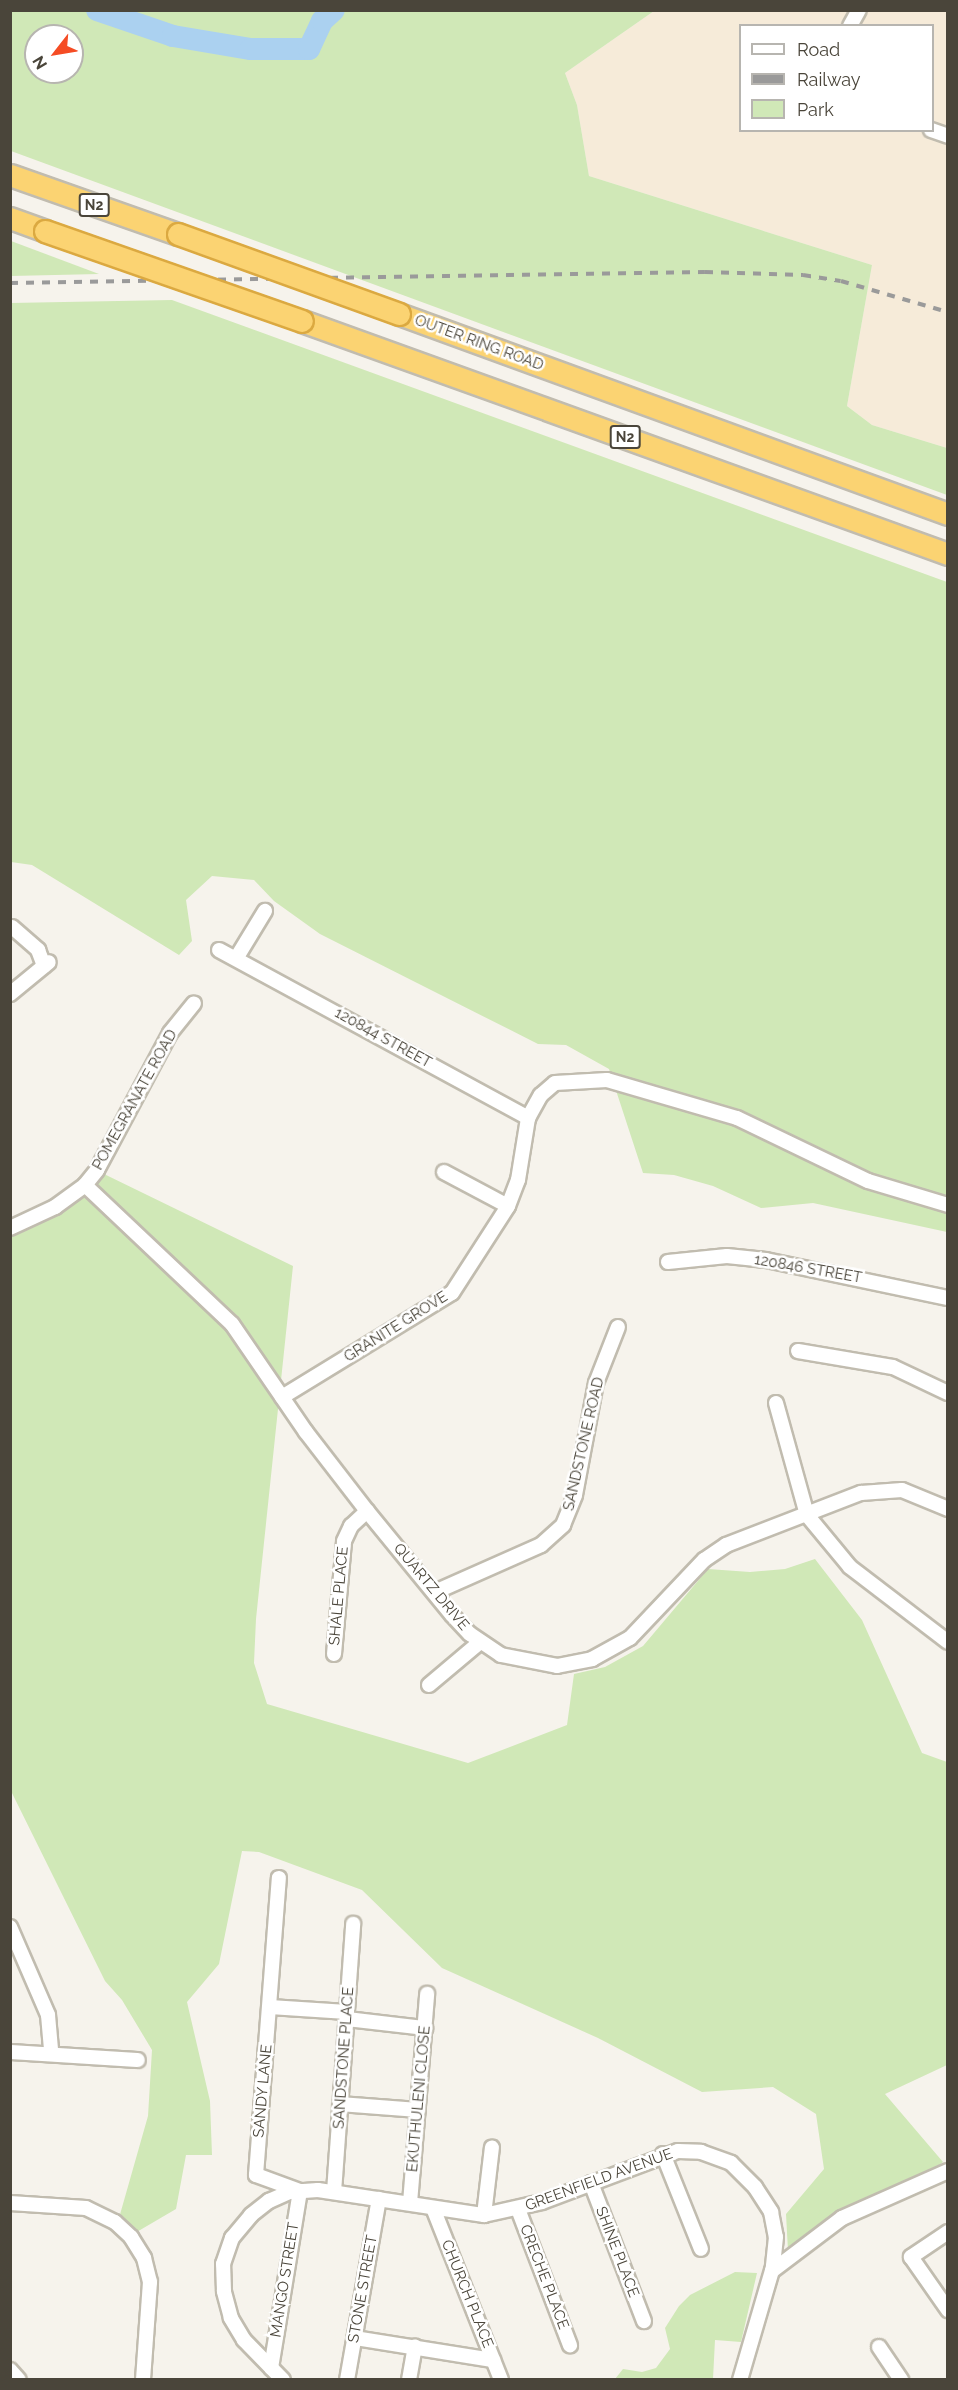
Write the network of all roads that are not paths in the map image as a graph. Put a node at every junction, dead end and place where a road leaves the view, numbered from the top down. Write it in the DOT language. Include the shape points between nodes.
graph roads {
  1 [pos="860,10"];
  2 [pos="851,24"];
  3 [pos="10,175"];
  4 [pos="10,218"];
  5 [pos="948,513"];
  6 [pos="948,554"];
  7 [pos="265,911"];
  8 [pos="12,927"];
  9 [pos="219,950"];
  10 [pos="237,957"];
  11 [pos="12,990"];
  12 [pos="194,1003"];
  13 [pos="528,1118"];
  14 [pos="444,1172"];
  15 [pos="85,1185"];
  16 [pos="948,1205"];
  17 [pos="508,1206"];
  18 [pos="10,1228"];
  19 [pos="668,1262"];
  20 [pos="948,1298"];
  21 [pos="618,1327"];
  22 [pos="798,1351"];
  23 [pos="948,1392"];
  24 [pos="282,1397"];
  25 [pos="776,1403"];
  26 [pos="948,1509"];
  27 [pos="368,1511"];
  28 [pos="807,1515"];
  29 [pos="435,1592"];
  30 [pos="480,1642"];
  31 [pos="948,1642"];
  32 [pos="334,1654"];
  33 [pos="429,1685"];
  34 [pos="279,1878"];
  35 [pos="353,1924"];
  36 [pos="10,1927"];
  37 [pos="427,1994"];
  38 [pos="270,2007"];
  39 [pos="347,2016"];
  40 [pos="425,2028"];
  41 [pos="10,2052"];
  42 [pos="51,2053"];
  43 [pos="138,2060"];
  44 [pos="340,2104"];
  45 [pos="418,2110"];
  46 [pos="492,2147"];
  47 [pos="663,2154"];
  48 [pos="948,2170"];
  49 [pos="591,2183"];
  50 [pos="300,2191"];
  51 [pos="334,2192"];
  52 [pos="379,2199"];
  53 [pos="10,2203"];
  54 [pos="410,2203"];
  55 [pos="433,2208"];
  56 [pos="518,2209"];
  57 [pos="484,2215"];
  58 [pos="948,2232"];
  59 [pos="701,2249"];
  60 [pos="772,2271"];
  61 [pos="948,2310"];
  62 [pos="644,2320"];
  63 [pos="355,2338"];
  64 [pos="570,2345"];
  65 [pos="415,2347"];
  66 [pos="879,2347"];
  67 [pos="493,2360"];
  68 [pos="271,2368"];
  69 [pos="10,2370"];
  70 [pos="19,2379"];
  71 [pos="143,2379"];
  72 [pos="283,2379"];
  73 [pos="347,2379"];
  74 [pos="409,2379"];
  75 [pos="501,2379"];
  76 [pos="741,2379"];
  77 [pos="901,2379"];
  1 -- 2 [label="street"];
  3 -- 5 [label="highway, OUTER RING ROAD / N2, bridge"];
  4 -- 6 [label="highway, N2, bridge"];
  7 -- 10 [label="street"];
  8 -- 11 [label="street" via="38,950 47,964"];
  9 -- 10 [label="street, 120844 STREET"];
  10 -- 13 [label="street, 120844 STREET"];
  12 -- 15 [label="street, POMEGRANATE ROAD" via="170,1033 97,1170"];
  13 -- 16 [label="street, GRANITE GROVE" via="541,1095 564,1080 607,1080 737,1118 868,1181"];
  13 -- 17 [label="street, GRANITE GROVE" via="518,1180"];
  14 -- 17 [label="street"];
  15 -- 18 [label="street, POMEGRANATE ROAD" via="55,1207"];
  15 -- 24 [label="street, QUARTZ DRIVE" via="232,1324"];
  17 -- 24 [label="street, GRANITE GROVE" via="458,1286 446,1298"];
  19 -- 20 [label="street, 120846 STREET" via="727,1256 766,1260"];
  21 -- 29 [label="street, SANDSTONE ROAD" via="596,1383 575,1495 563,1525 541,1545"];
  22 -- 23 [label="street" via="892,1367"];
  24 -- 27 [label="street, QUARTZ DRIVE"];
  25 -- 28 [label="street"];
  26 -- 28 [label="street, QUARTZ DRIVE" via="916,1493 891,1488 861,1493"];
  27 -- 29 [label="street, QUARTZ DRIVE"];
  27 -- 32 [label="street, SHALE PLACE" via="351,1526 344,1541"];
  28 -- 30 [label="street, QUARTZ DRIVE" via="720,1550 690,1574 630,1638 592,1659 557,1666 539,1665 501,1655"];
  28 -- 31 [label="street" via="850,1566"];
  29 -- 30 [label="street, QUARTZ DRIVE"];
  30 -- 33 [label="street"];
  34 -- 38 [label="street, SANDY LANE"];
  35 -- 39 [label="street, SANDSTONE PLACE"];
  36 -- 42 [label="street" via="48,2015"];
  37 -- 40 [label="street, EKUTHULENI CLOSE"];
  38 -- 39 [label="street"];
  38 -- 50 [label="street, SANDY LANE" via="256,2175"];
  39 -- 40 [label="street"];
  39 -- 44 [label="street, SANDSTONE PLACE"];
  40 -- 45 [label="street, EKUTHULENI CLOSE"];
  41 -- 42 [label="street"];
  42 -- 43 [label="street"];
  44 -- 45 [label="street"];
  44 -- 51 [label="street, SANDSTONE PLACE"];
  45 -- 54 [label="street, EKUTHULENI CLOSE"];
  46 -- 57 [label="street"];
  47 -- 49 [label="street, GREENFIELD AVENUE"];
  47 -- 59 [label="street"];
  47 -- 60 [label="street, GREENFIELD AVENUE" via="701,2152 731,2163 744,2174 771,2212 776,2238"];
  48 -- 60 [label="street" via="842,2218"];
  49 -- 56 [label="street, GREENFIELD AVENUE"];
  49 -- 62 [label="street, SHINE PLACE"];
  50 -- 51 [label="street, GREENFIELD AVENUE"];
  50 -- 68 [label="street, MANGO STREET"];
  50 -- 68 [label="street, GREENFIELD AVENUE" via="269,2201 251,2215 232,2238 223,2264 231,2318 244,2340"];
  51 -- 52 [label="street, GREENFIELD AVENUE"];
  52 -- 54 [label="street, GREENFIELD AVENUE"];
  52 -- 63 [label="street, STONE STREET"];
  53 -- 71 [label="street" via="86,2208 116,2222 131,2237 144,2258 150,2282"];
  54 -- 55 [label="street, GREENFIELD AVENUE"];
  55 -- 57 [label="street, GREENFIELD AVENUE"];
  55 -- 67 [label="street, CHURCH PLACE"];
  56 -- 57 [label="street, GREENFIELD AVENUE"];
  56 -- 64 [label="street, CRECHE PLACE"];
  58 -- 61 [label="street" via="911,2257"];
  60 -- 76 [label="street, GREENFIELD AVENUE"];
  63 -- 65 [label="street"];
  63 -- 73 [label="street, STONE STREET"];
  65 -- 67 [label="street"];
  65 -- 74 [label="street"];
  66 -- 77 [label="street"];
  67 -- 75 [label="street, CHURCH PLACE"];
  68 -- 72 [label="street, GREENFIELD AVENUE"];
  69 -- 70 [label="street"];
}
